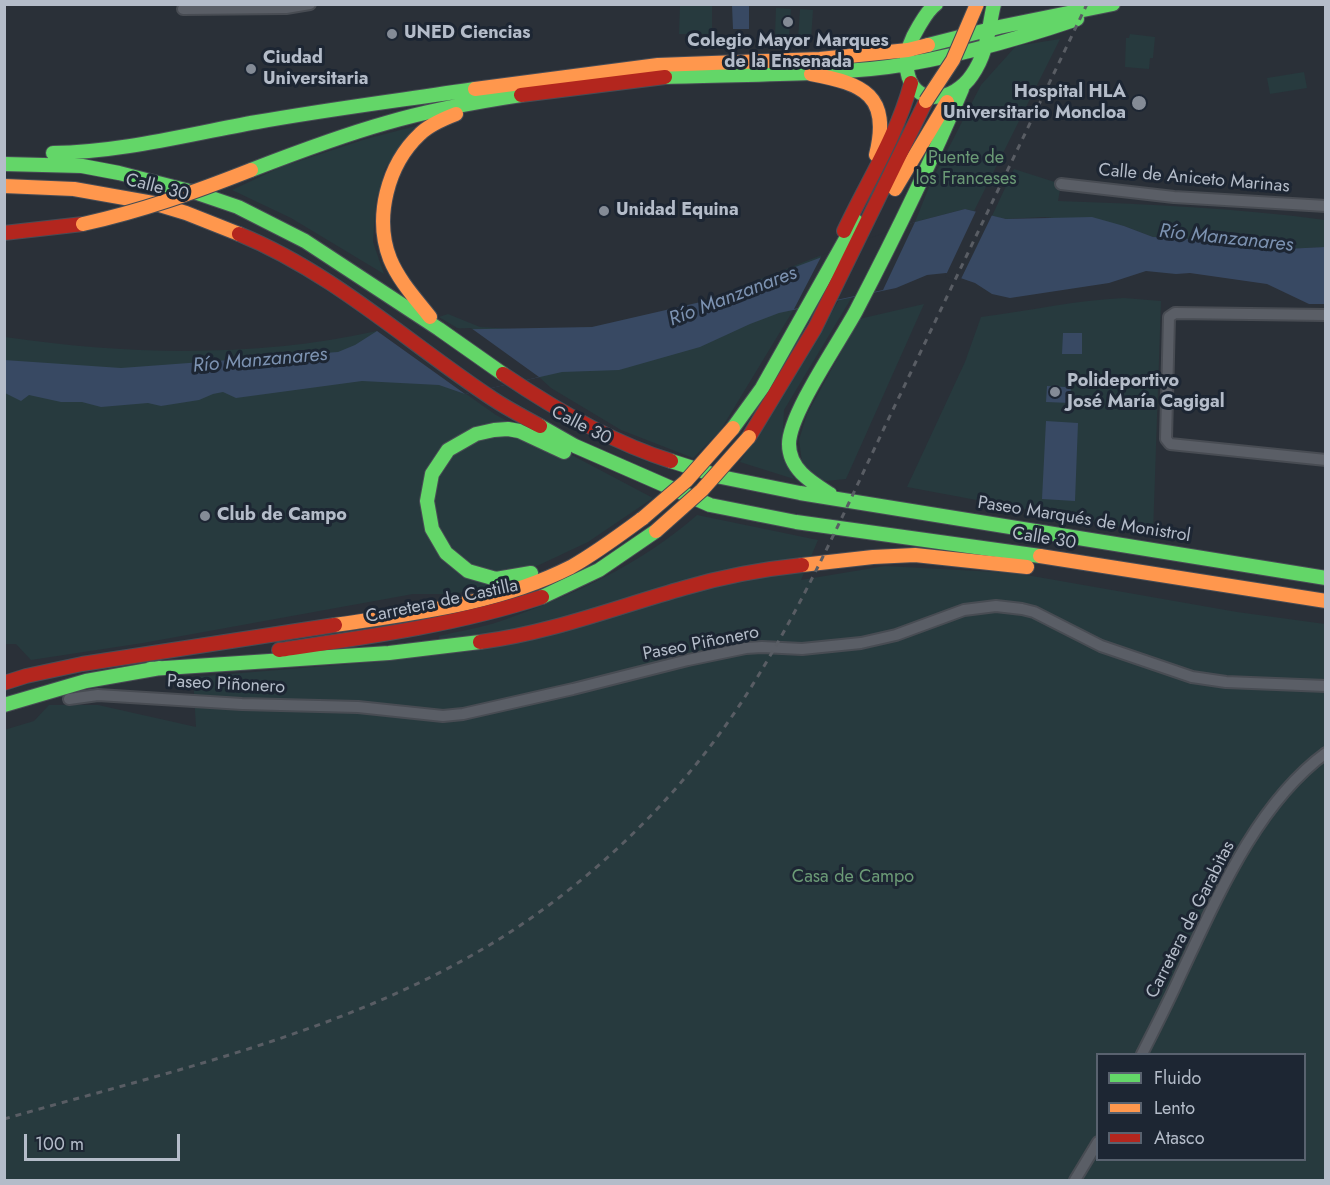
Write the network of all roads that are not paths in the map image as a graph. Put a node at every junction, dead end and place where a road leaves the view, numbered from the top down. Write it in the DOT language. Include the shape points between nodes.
graph roads {
  1 [pos="310,4"];
  2 [pos="936,4"];
  3 [pos="965,4"];
  4 [pos="976,4"];
  5 [pos="1113,4"];
  6 [pos="1119,4"];
  7 [pos="183,9"];
  8 [pos="991,17"];
  9 [pos="985,47"];
  10 [pos="907,57"];
  11 [pos="811,74"];
  12 [pos="912,83"];
  13 [pos="962,89"];
  14 [pos="530,94"];
  15 [pos="949,98"];
  16 [pos="926,101"];
  17 [pos="906,139"];
  18 [pos="4,154"];
  19 [pos="4,164"];
  20 [pos="1061,184"];
  21 [pos="4,186"];
  22 [pos="865,187"];
  23 [pos="1326,206"];
  24 [pos="4,233"];
  25 [pos="845,269"];
  26 [pos="823,278"];
  27 [pos="1326,315"];
  28 [pos="439,329"];
  29 [pos="1326,460"];
  30 [pos="837,498"];
  31 [pos="710,505"];
  32 [pos="638,521"];
  33 [pos="1326,578"];
  34 [pos="1189,580"];
  35 [pos="1326,601"];
  36 [pos="150,669"];
  37 [pos="4,683"];
  38 [pos="1326,686"];
  39 [pos="69,699"];
  40 [pos="4,705"];
  41 [pos="1326,753"];
  42 [pos="1142,1053"];
  43 [pos="1096,1145"];
  44 [pos="1075,1180"];
  1 -- 7 [label="street" via="286,8"];
  2 -- 10 [label="main road" via="924,18"];
  3 -- 16 [label="main road, bridge"];
  4 -- 8 [label="main road"];
  4 -- 16 [label="main road, bridge" via="953,60"];
  5 -- 8 [label="main road"];
  6 -- 9 [label="main road"];
  8 -- 9 [label="main road"];
  8 -- 10 [label="main road"];
  9 -- 10 [label="main road" via="958,54"];
  9 -- 13 [label="main road"];
  10 -- 11 [label="main road"];
  10 -- 12 [label="main road"];
  10 -- 18 [label="main road" via="658,65 321,110 130,148 81,154"];
  11 -- 14 [label="main road" via="665,77"];
  11 -- 22 [label="main road" via="862,89 880,113 882,137"];
  12 -- 15 [label="main road" via="928,96"];
  12 -- 22 [label="main road" via="896,131"];
  13 -- 15 [label="main road"];
  13 -- 30 [label="main road" via="917,190 790,434 794,465 809,481"];
  14 -- 24 [label="main road, bridge" via="455,106 386,123 132,213 83,224"];
  14 -- 28 [label="main road" via="439,121 419,135 399,162 387,190 382,217 391,261"];
  15 -- 25 [label="main road" via="867,239"];
  16 -- 17 [label="main road, Carretera de Castilla"];
  17 -- 25 [label="main road, Carretera de Castilla"];
  17 -- 26 [label="main road, Carretera de Castilla"];
  19 -- 28 [label="main road, Calle 30" via="82,166 197,193 238,207 305,241"];
  20 -- 23 [label="street, Calle de Aniceto Marinas" via="1174,197"];
  21 -- 31 [label="main road, Calle 30" via="74,189 153,203 263,244 334,284 493,399 575,446"];
  22 -- 26 [label="main road"];
  25 -- 36 [label="main road, Carretera de Castilla, bridge" via="815,328 748,436 702,490 656,531 581,580 505,609 383,634"];
  26 -- 32 [label="main road, Carretera de Castilla, bridge" via="762,388 733,428 686,481"];
  27 -- 29 [label="street" via="1175,312 1169,317 1167,442"];
  28 -- 30 [label="main road, Calle 30" via="544,401 657,457 721,477"];
  30 -- 33 [label="main road, Paseo Marqués de Monistrol"];
  31 -- 32 [label="main road" via="635,482 512,429 482,432 453,446 433,471 426,500 429,522 450,559 479,576 498,578 526,575 569,559"];
  31 -- 34 [label="main road, Calle 30" via="796,522"];
  32 -- 37 [label="main road, Carretera de Castilla" via="572,566 488,598 82,664"];
  34 -- 35 [label="main road"];
  34 -- 36 [label="main road" via="1074,573 936,556 873,557 785,567 687,586 510,638 389,653"];
  36 -- 40 [label="main road, Carretera de Castilla" via="86,681"];
  38 -- 39 [label="street, Paseo Piñonero" via="1192,677 1101,646 1034,612 996,606 964,610 896,635 861,643 802,649 746,648 463,714 443,716 358,707 98,695"];
  41 -- 42 [label="street, Carretera de Garabitas" via="1296,779 1257,828 1209,913"];
  43 -- 44 [label="street"];
}
